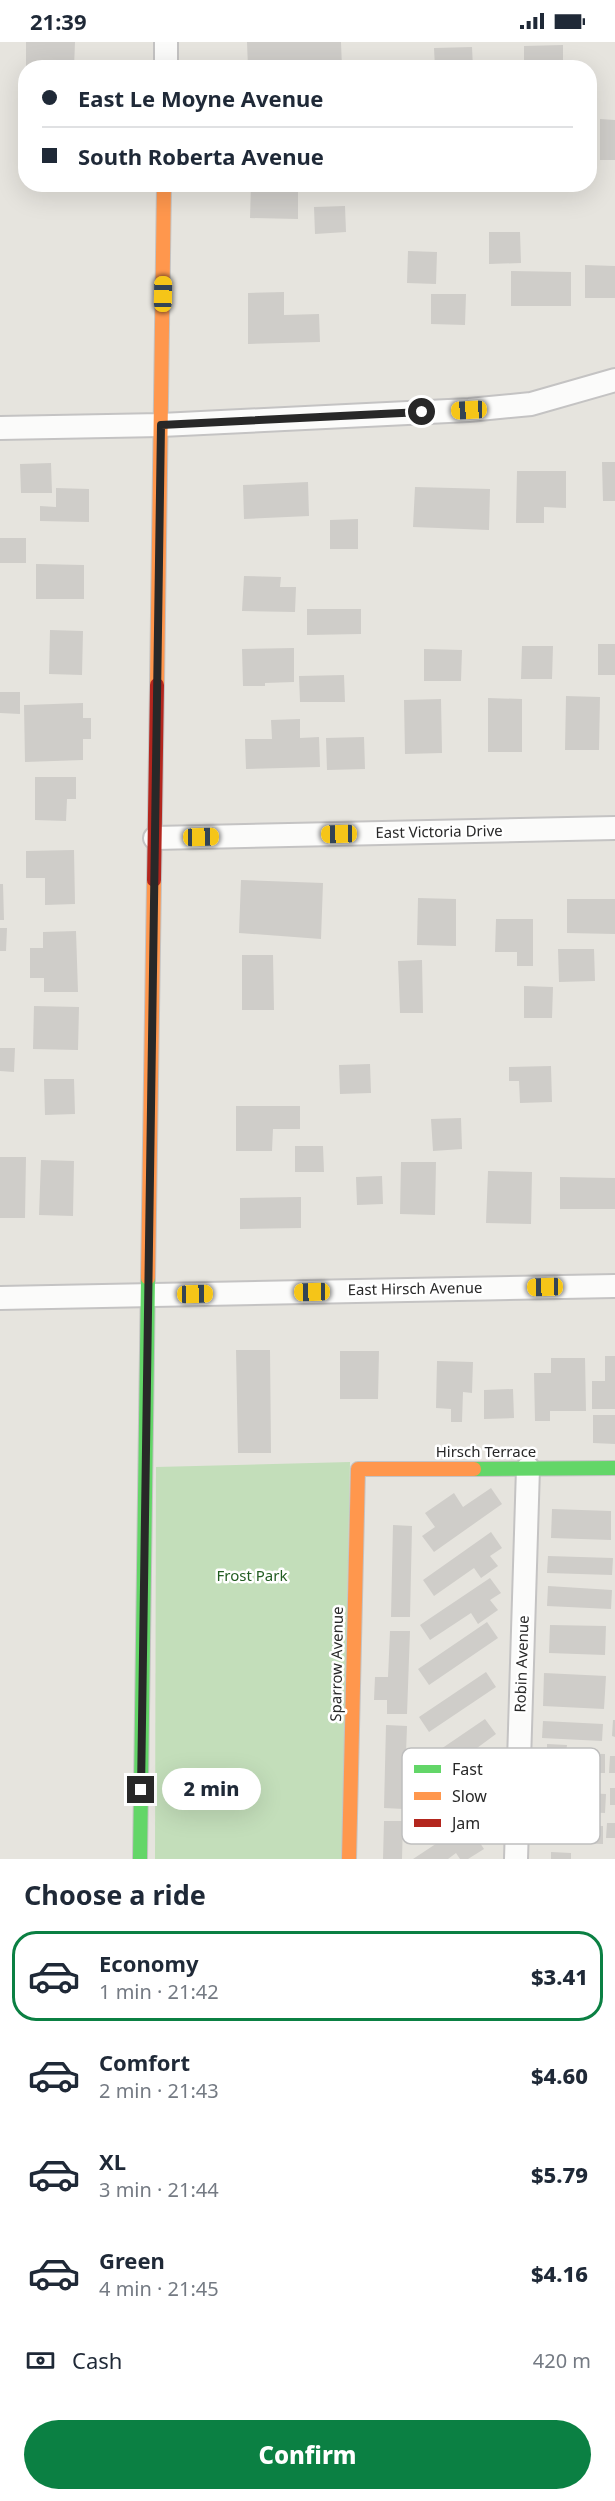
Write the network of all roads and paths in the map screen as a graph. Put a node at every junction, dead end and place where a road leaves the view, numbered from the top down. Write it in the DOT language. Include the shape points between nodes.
graph roads {
  1 [pos="166,42"];
  2 [pos="166,60"];
  3 [pos="164,192"];
  4 [pos="615,380"];
  5 [pos="161,425"];
  6 [pos="0,428"];
  7 [pos="615,828"];
  8 [pos="155,838"];
  9 [pos="615,1286"];
  10 [pos="148,1295"];
  11 [pos="0,1298"];
  12 [pos="528,1468"];
  13 [pos="615,1468"];
  14 [pos="358,1470"];
  15 [pos="519,1748"];
  16 [pos="516,1844"];
  17 [pos="140,1859"];
  18 [pos="349,1859"];
  19 [pos="516,1859"];
  1 -- 2 [label="street"];
  3 -- 5 [label="street"];
  4 -- 5 [label="street" via="531,404"];
  5 -- 6 [label="street"];
  5 -- 8 [label="street"];
  7 -- 8 [label="street, East Victoria Drive"];
  8 -- 10 [label="street"];
  9 -- 10 [label="street, East Hirsch Avenue"];
  10 -- 11 [label="street, East Hirsch Avenue"];
  10 -- 17 [label="street"];
  12 -- 13 [label="street, Hirsch Terrace"];
  12 -- 14 [label="street, Hirsch Terrace"];
  12 -- 15 [label="street, Robin Avenue"];
  14 -- 18 [label="street, Sparrow Avenue"];
  16 -- 19 [label="street, Robin Avenue"];
}
